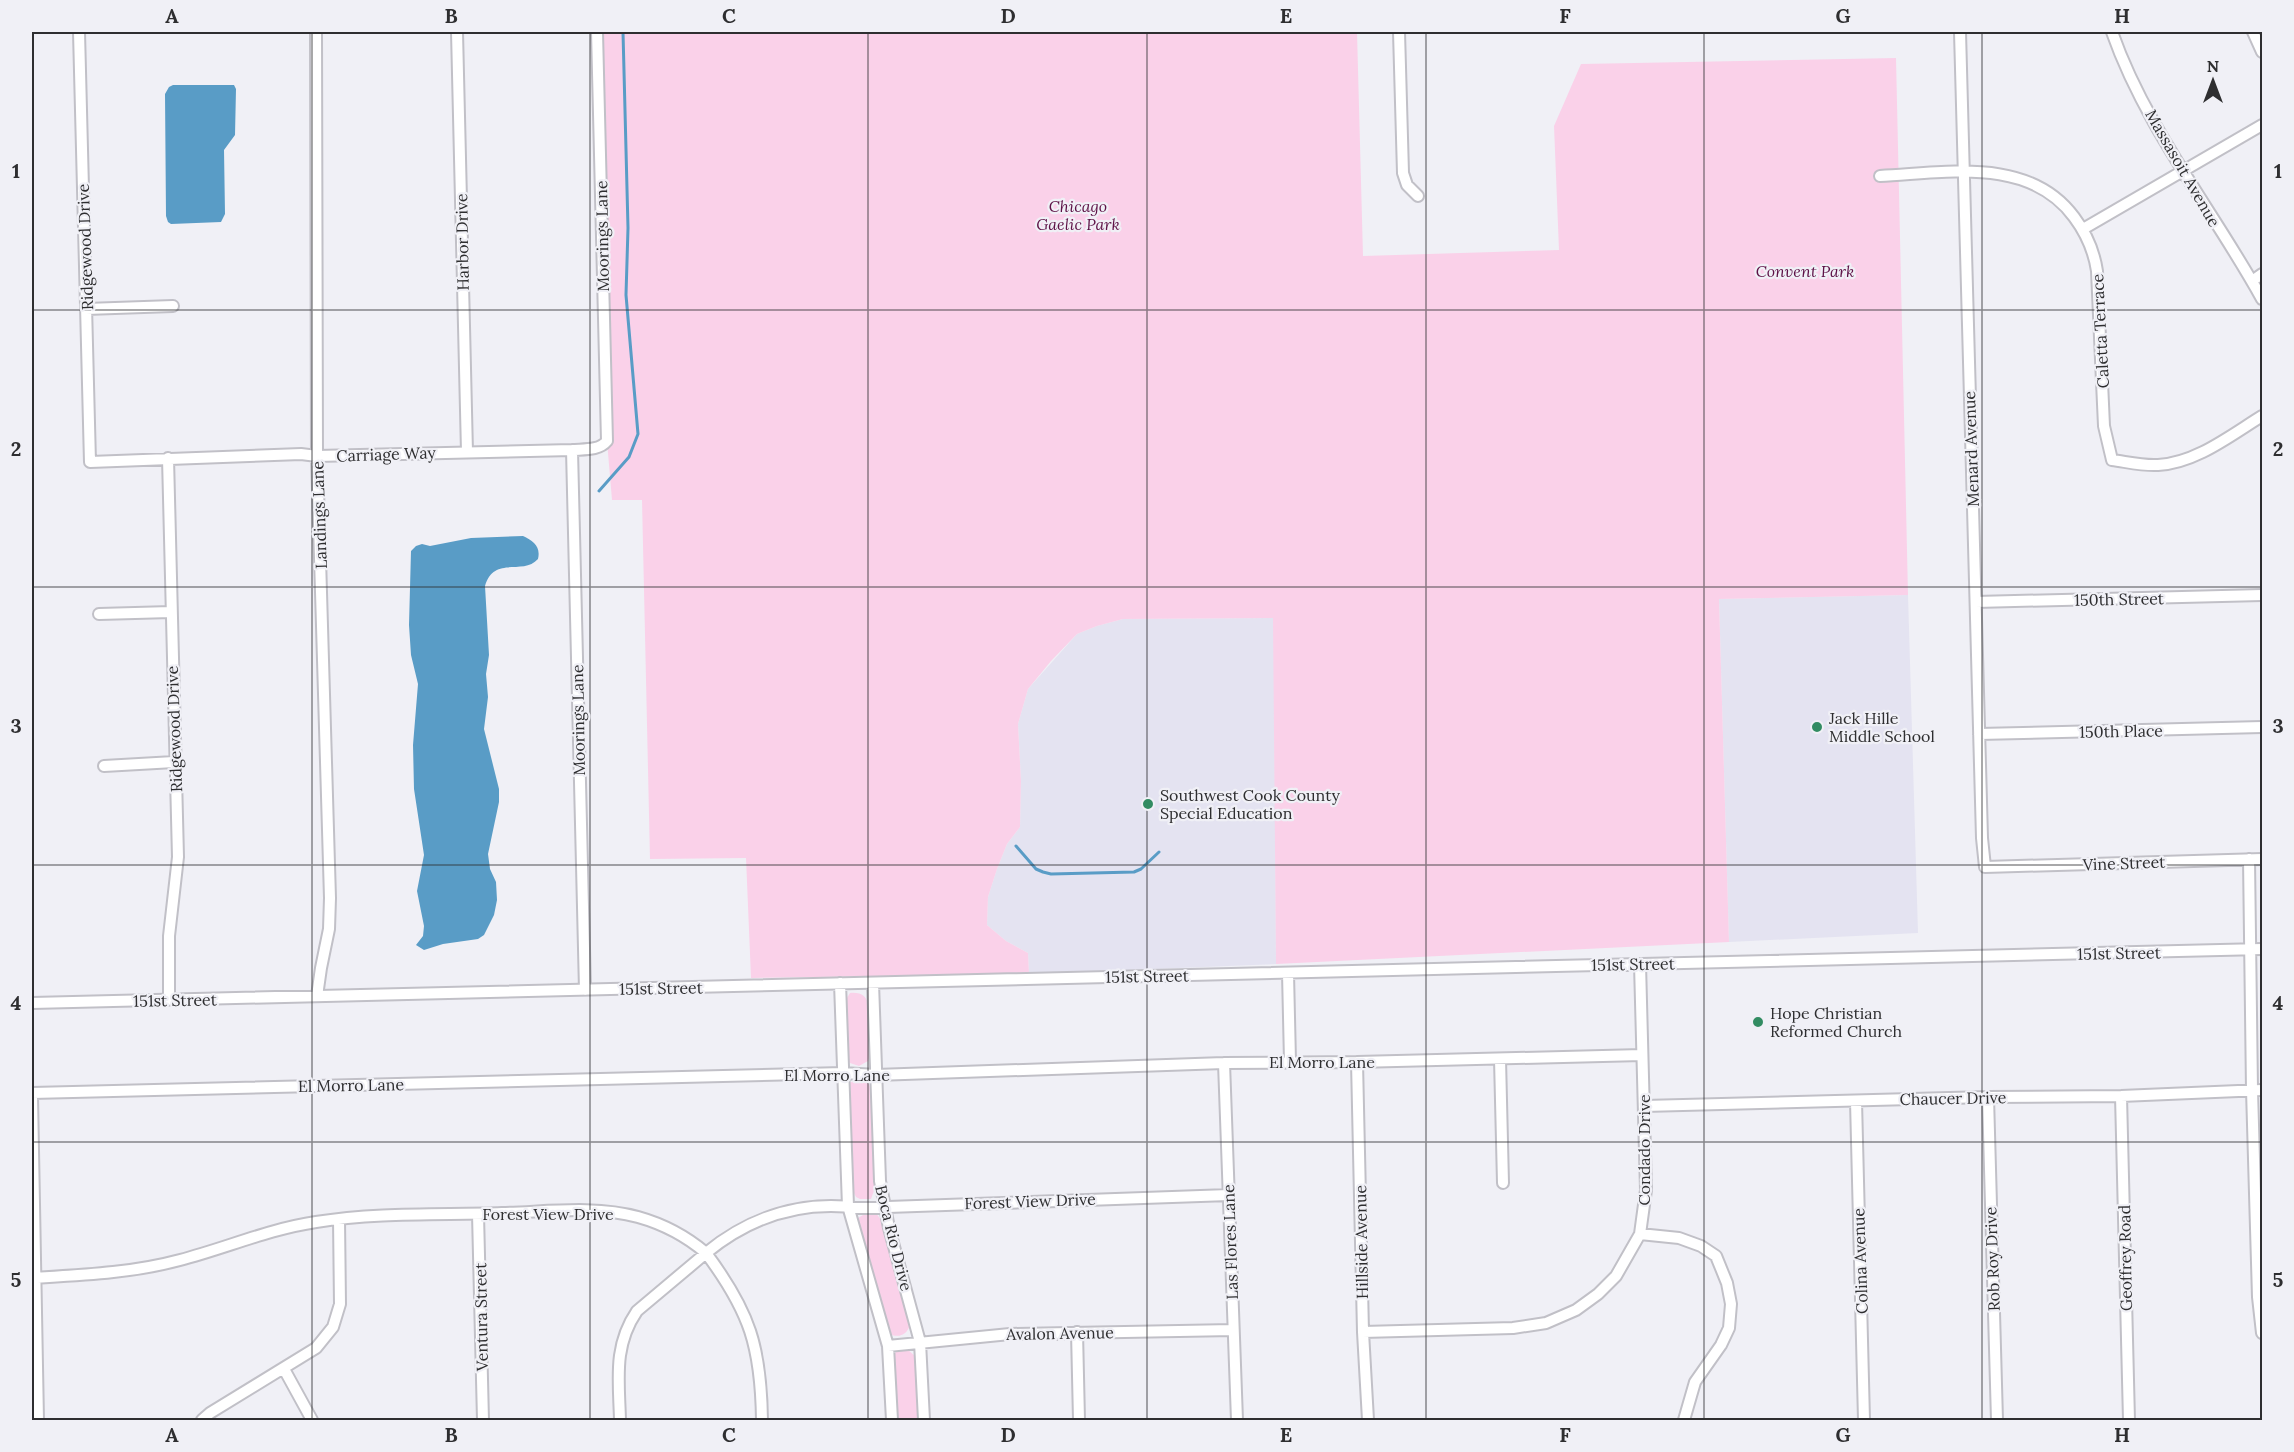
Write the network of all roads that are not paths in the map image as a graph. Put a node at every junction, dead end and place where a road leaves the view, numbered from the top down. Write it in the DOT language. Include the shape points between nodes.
graph roads {
  1 [pos="79,32"];
  2 [pos="316,32"];
  3 [pos="457,32"];
  4 [pos="597,32"];
  5 [pos="1399,32"];
  6 [pos="1960,32"];
  7 [pos="2112,32"];
  8 [pos="2253,32"];
  9 [pos="2262,52"];
  10 [pos="2262,125"];
  11 [pos="1964,172"];
  12 [pos="2183,173"];
  13 [pos="1880,176"];
  14 [pos="1418,196"];
  15 [pos="2083,229"];
  16 [pos="2262,274"];
  17 [pos="2252,280"];
  18 [pos="2262,299"];
  19 [pos="173,306"];
  20 [pos="86,309"];
  21 [pos="2262,416"];
  22 [pos="607,441"];
  23 [pos="572,450"];
  24 [pos="467,452"];
  25 [pos="317,456"];
  26 [pos="168,458"];
  27 [pos="90,462"];
  28 [pos="2262,595"];
  29 [pos="1976,602"];
  30 [pos="171,612"];
  31 [pos="99,614"];
  32 [pos="2262,728"];
  33 [pos="1979,734"];
  34 [pos="174,762"];
  35 [pos="104,766"];
  36 [pos="2262,859"];
  37 [pos="2249,860"];
  38 [pos="1985,867"];
  39 [pos="2262,949"];
  40 [pos="2249,950"];
  41 [pos="1640,964"];
  42 [pos="1288,973"];
  43 [pos="840,983"];
  44 [pos="873,983"];
  45 [pos="585,990"];
  46 [pos="317,996"];
  47 [pos="169,1000"];
  48 [pos="32,1003"];
  49 [pos="1642,1055"];
  50 [pos="1500,1059"];
  51 [pos="1290,1061"];
  52 [pos="1357,1062"];
  53 [pos="1224,1063"];
  54 [pos="843,1073"];
  55 [pos="876,1075"];
  56 [pos="2257,1090"];
  57 [pos="32,1095"];
  58 [pos="2121,1096"];
  59 [pos="1988,1097"];
  60 [pos="1856,1101"];
  61 [pos="1644,1106"];
  62 [pos="32,1148"];
  63 [pos="1503,1183"];
  64 [pos="1229,1195"];
  65 [pos="884,1205"];
  66 [pos="848,1206"];
  67 [pos="478,1214"];
  68 [pos="339,1219"];
  69 [pos="1640,1234"];
  70 [pos="706,1253"];
  71 [pos="33,1278"];
  72 [pos="1233,1330"];
  73 [pos="1077,1332"];
  74 [pos="1363,1332"];
  75 [pos="2262,1333"];
  76 [pos="920,1342"];
  77 [pos="888,1346"];
  78 [pos="284,1369"];
  79 [pos="38,1420"];
  80 [pos="202,1420"];
  81 [pos="312,1420"];
  82 [pos="483,1420"];
  83 [pos="620,1420"];
  84 [pos="762,1420"];
  85 [pos="892,1420"];
  86 [pos="924,1420"];
  87 [pos="1079,1420"];
  88 [pos="1237,1420"];
  89 [pos="1368,1420"];
  90 [pos="1684,1420"];
  91 [pos="1864,1420"];
  92 [pos="1997,1420"];
  93 [pos="2129,1420"];
  1 -- 20 [label="street, Ridgewood Drive"];
  2 -- 25 [label="street, Landings Lane"];
  3 -- 24 [label="street, Harbor Drive"];
  4 -- 22 [label="street, Moorings Lane"];
  5 -- 14 [label="street" via="1402,173"];
  6 -- 11 [label="street, Menard Avenue"];
  7 -- 12 [label="street, Massasoit Avenue" via="2123,63"];
  8 -- 9 [label="street"];
  10 -- 12 [label="street"];
  11 -- 13 [label="street, Caletta Terrace"];
  11 -- 15 [label="street, Caletta Terrace" via="1996,173 2026,180 2056,198"];
  11 -- 29 [label="street, Menard Avenue"];
  12 -- 15 [label="street"];
  12 -- 17 [label="street, Massasoit Avenue"];
  15 -- 21 [label="street, Caletta Terrace" via="2097,271 2104,426 2112,460 2155,466 2171,464 2198,454"];
  16 -- 17 [label="street"];
  17 -- 18 [label="street, Massasoit Avenue"];
  19 -- 20 [label="street"];
  20 -- 27 [label="street, Ridgewood Drive"];
  22 -- 23 [label="street, Carriage Way" via="596,448"];
  23 -- 24 [label="street, Carriage Way"];
  23 -- 45 [label="street, Moorings Lane"];
  24 -- 25 [label="street, Carriage Way"];
  25 -- 26 [label="street, Carriage Way"];
  25 -- 46 [label="street, Landings Lane" via="330,898 329,929"];
  26 -- 27 [label="street, Carriage Way"];
  26 -- 30 [label="street, Ridgewood Drive"];
  28 -- 29 [label="street, 150th Street"];
  29 -- 33 [label="street, Menard Avenue"];
  30 -- 31 [label="street"];
  30 -- 34 [label="street, Ridgewood Drive"];
  32 -- 33 [label="street, 150th Place"];
  33 -- 38 [label="street, Menard Avenue"];
  34 -- 35 [label="street"];
  34 -- 47 [label="street, Ridgewood Drive" via="178,857 169,936"];
  36 -- 37 [label="street, Vine Street"];
  37 -- 38 [label="street, Vine Street"];
  37 -- 40 [label="street"];
  39 -- 40 [label="street, 151st Street"];
  40 -- 41 [label="street, 151st Street"];
  40 -- 56 [label="street"];
  41 -- 42 [label="street, 151st Street"];
  41 -- 49 [label="street, Condado Drive"];
  42 -- 44 [label="street, 151st Street"];
  42 -- 51 [label="street"];
  43 -- 44 [label="street, 151st Street"];
  43 -- 45 [label="street, 151st Street"];
  43 -- 54 [label="street, Boca Rio Drive"];
  44 -- 55 [label="street, Boca Rio Drive"];
  45 -- 46 [label="street, 151st Street"];
  46 -- 47 [label="street, 151st Street"];
  47 -- 48 [label="street, 151st Street"];
  49 -- 50 [label="street, El Morro Lane"];
  49 -- 61 [label="street, Condado Drive"];
  50 -- 52 [label="street, El Morro Lane"];
  50 -- 63 [label="street"];
  51 -- 52 [label="street, El Morro Lane"];
  51 -- 53 [label="street, El Morro Lane"];
  52 -- 74 [label="street, Hillside Avenue"];
  53 -- 55 [label="street, El Morro Lane"];
  53 -- 64 [label="street, Las Flores Lane"];
  54 -- 55 [label="street, El Morro Lane"];
  54 -- 57 [label="street, El Morro Lane"];
  54 -- 66 [label="street, Boca Rio Drive"];
  55 -- 65 [label="street, Boca Rio Drive"];
  56 -- 58 [label="street, Chaucer Drive"];
  56 -- 75 [label="street"];
  57 -- 62 [label="street"];
  58 -- 59 [label="street, Chaucer Drive"];
  58 -- 93 [label="street, Geoffrey Road"];
  59 -- 60 [label="street, Chaucer Drive"];
  59 -- 92 [label="street, Rob Roy Drive"];
  60 -- 61 [label="street, Chaucer Drive"];
  60 -- 91 [label="street, Colina Avenue"];
  61 -- 69 [label="street, Condado Drive" via="1646,1190"];
  62 -- 71 [label="street"];
  64 -- 65 [label="street, Forest View Drive"];
  64 -- 72 [label="street, Las Flores Lane"];
  65 -- 66 [label="street, Forest View Drive"];
  65 -- 76 [label="street, Boca Rio Drive"];
  66 -- 70 [label="street, Forest View Drive" via="813,1206 783,1213 726,1237"];
  66 -- 77 [label="street, Boca Rio Drive"];
  67 -- 68 [label="street, Forest View Drive"];
  67 -- 70 [label="street, Forest View Drive" via="622,1214 654,1222 690,1239"];
  67 -- 82 [label="street, Ventura Street"];
  68 -- 71 [label="street, Forest View Drive" via="292,1226 139,1269"];
  68 -- 78 [label="street" via="342,1289 338,1316 316,1348"];
  69 -- 74 [label="street, Condado Drive" via="1616,1276 1598,1294 1576,1310 1546,1323 1513,1328"];
  69 -- 90 [label="street" via="1679,1238 1701,1246 1716,1256 1727,1283 1731,1304 1729,1328 1695,1382"];
  70 -- 83 [label="street" via="629,1322 619,1356"];
  70 -- 84 [label="street" via="728,1283 749,1328 758,1355"];
  71 -- 79 [label="street"];
  72 -- 73 [label="street, Avalon Avenue"];
  72 -- 88 [label="street, Las Flores Lane"];
  73 -- 76 [label="street, Avalon Avenue"];
  73 -- 87 [label="street"];
  74 -- 89 [label="street, Hillside Avenue"];
  76 -- 77 [label="street, Avalon Avenue"];
  76 -- 86 [label="street, Boca Rio Drive"];
  77 -- 85 [label="street, Boca Rio Drive"];
  78 -- 80 [label="street"];
  78 -- 81 [label="street"];
}
